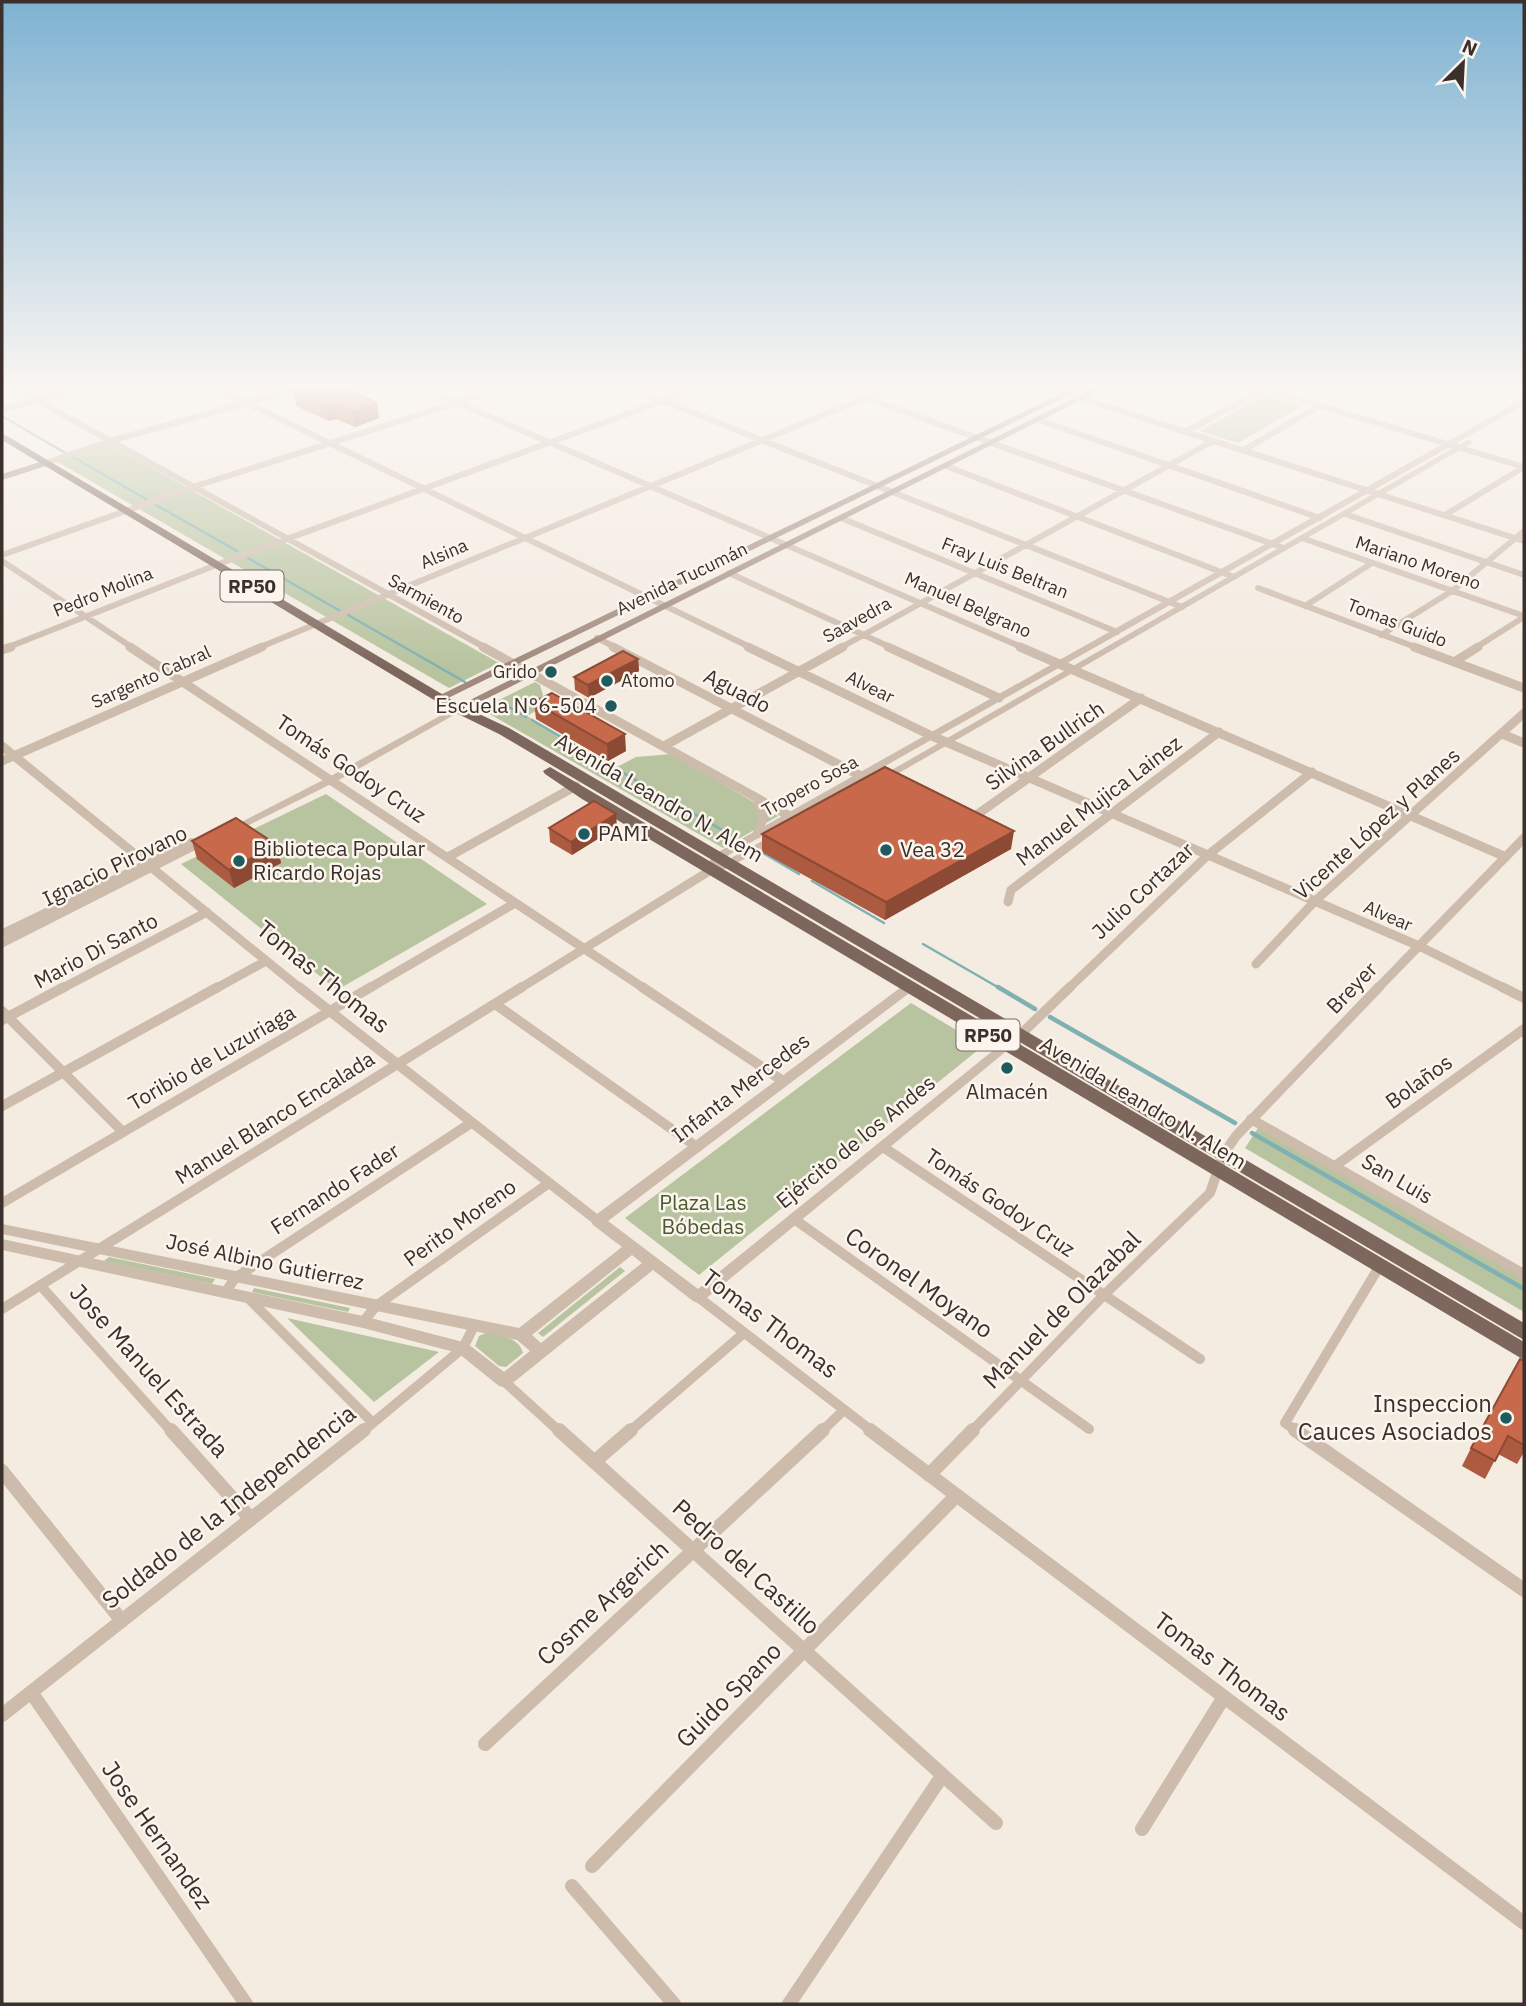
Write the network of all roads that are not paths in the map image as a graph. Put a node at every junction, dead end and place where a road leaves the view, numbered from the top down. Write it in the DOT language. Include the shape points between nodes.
graph roads {
  1 [pos="72,479"];
  2 [pos="178,479"];
  3 [pos="219,479"];
  4 [pos="404,479"];
  5 [pos="450,479"];
  6 [pos="635,479"];
  7 [pos="670,479"];
  8 [pos="859,479"];
  9 [pos="893,479"];
  10 [pos="920,479"];
  11 [pos="978,479"];
  12 [pos="1092,479"];
  13 [pos="1144,479"];
  14 [pos="1208,479"];
  15 [pos="1332,479"];
  16 [pos="1387,479"];
  17 [pos="1409,479"];
  18 [pos="1505,479"];
  19 [pos="652,486"];
  20 [pos="878,486"];
  21 [pos="193,487"];
  22 [pos="424,488"];
  23 [pos="1124,490"];
  24 [pos="1367,490"];
  25 [pos="892,492"];
  26 [pos="1381,495"];
  27 [pos="126,511"];
  28 [pos="1345,514"];
  29 [pos="1445,515"];
  30 [pos="841,517"];
  31 [pos="1077,517"];
  32 [pos="1320,518"];
  33 [pos="1524,531"];
  34 [pos="525,537"];
  35 [pos="772,538"];
  36 [pos="1302,538"];
  37 [pos="1515,538"];
  38 [pos="286,539"];
  39 [pos="1524,541"];
  40 [pos="788,544"];
  41 [pos="1273,544"];
  42 [pos="1025,545"];
  43 [pos="1284,548"];
  44 [pos="2,555"];
  45 [pos="2,561"];
  46 [pos="1486,562"];
  47 [pos="1372,563"];
  48 [pos="216,565"];
  49 [pos="729,573"];
  50 [pos="975,573"];
  51 [pos="1222,573"];
  52 [pos="1524,575"];
  53 [pos="1234,578"];
  54 [pos="1258,588"];
  55 [pos="1452,591"];
  56 [pos="386,595"];
  57 [pos="649,597"];
  58 [pos="922,602"];
  59 [pos="1170,603"];
  60 [pos="665,605"];
  61 [pos="1305,606"];
  62 [pos="1182,607"];
  63 [pos="85,616"];
  64 [pos="1524,617"];
  65 [pos="315,623"];
  66 [pos="1117,632"];
  67 [pos="863,635"];
  68 [pos="1381,635"];
  69 [pos="597,638"];
  70 [pos="2,650"];
  71 [pos="1454,662"];
  72 [pos="1061,663"];
  73 [pos="511,664"];
  74 [pos="1073,668"];
  75 [pos="800,670"];
  76 [pos="528,673"];
  77 [pos="183,682"];
  78 [pos="1524,688"];
  79 [pos="440,698"];
  80 [pos="999,698"];
  81 [pos="1141,698"];
  82 [pos="732,708"];
  83 [pos="458,709"];
  84 [pos="1524,713"];
  85 [pos="1219,732"];
  86 [pos="1502,734"];
  87 [pos="932,736"];
  88 [pos="946,742"];
  89 [pos="1524,743"];
  90 [pos="2,746"];
  91 [pos="664,746"];
  92 [pos="14,755"];
  93 [pos="2,761"];
  94 [pos="1312,772"];
  95 [pos="861,776"];
  96 [pos="330,777"];
  97 [pos="1029,778"];
  98 [pos="874,782"];
  99 [pos="576,786"];
  100 [pos="757,798"];
  101 [pos="1110,813"];
  102 [pos="789,816"];
  103 [pos="1413,816"];
  104 [pos="968,821"];
  105 [pos="802,823"];
  106 [pos="225,833"];
  107 [pos="757,834"];
  108 [pos="1524,838"];
  109 [pos="213,839"];
  110 [pos="1208,855"];
  111 [pos="448,857"];
  112 [pos="1506,857"];
  113 [pos="720,864"];
  114 [pos="150,865"];
  115 [pos="1315,901"];
  116 [pos="1008,902"];
  117 [pos="515,903"];
  118 [pos="207,912"];
  119 [pos="2,934"];
  120 [pos="2,944"];
  121 [pos="1419,946"];
  122 [pos="584,949"];
  123 [pos="266,961"];
  124 [pos="1256,964"];
  125 [pos="908,988"];
  126 [pos="1524,998"];
  127 [pos="495,1004"];
  128 [pos="329,1012"];
  129 [pos="4,1016"];
  130 [pos="1524,1029"];
  131 [pos="1020,1035"];
  132 [pos="1007,1047"];
  133 [pos="396,1065"];
  134 [pos="64,1072"];
  135 [pos="783,1081"];
  136 [pos="2,1106"];
  137 [pos="1251,1119"];
  138 [pos="471,1123"];
  139 [pos="123,1132"];
  140 [pos="697,1147"];
  141 [pos="883,1147"];
  142 [pos="1223,1154"];
  143 [pos="1335,1167"];
  144 [pos="1216,1171"];
  145 [pos="548,1183"];
  146 [pos="2,1203"];
  147 [pos="794,1219"];
  148 [pos="598,1221"];
  149 [pos="2,1229"];
  150 [pos="2,1245"];
  151 [pos="632,1247"];
  152 [pos="100,1249"];
  153 [pos="79,1262"];
  154 [pos="652,1263"];
  155 [pos="1379,1267"];
  156 [pos="1524,1274"];
  157 [pos="235,1278"];
  158 [pos="40,1285"];
  159 [pos="225,1293"];
  160 [pos="1103,1296"];
  161 [pos="698,1297"];
  162 [pos="248,1298"];
  163 [pos="376,1306"];
  164 [pos="2,1309"];
  165 [pos="363,1322"];
  166 [pos="474,1326"];
  167 [pos="1524,1332"];
  168 [pos="744,1333"];
  169 [pos="521,1335"];
  170 [pos="463,1348"];
  171 [pos="541,1351"];
  172 [pos="1524,1352"];
  173 [pos="1200,1359"];
  174 [pos="1020,1380"];
  175 [pos="504,1381"];
  176 [pos="844,1410"];
  177 [pos="373,1423"];
  178 [pos="1089,1429"];
  179 [pos="594,1462"];
  180 [pos="2,1471"];
  181 [pos="929,1475"];
  182 [pos="956,1496"];
  183 [pos="251,1519"];
  184 [pos="693,1550"];
  185 [pos="1524,1590"];
  186 [pos="122,1621"];
  187 [pos="804,1651"];
  188 [pos="31,1692"];
  189 [pos="1224,1698"];
  190 [pos="2,1715"];
  191 [pos="485,1744"];
  192 [pos="942,1776"];
  193 [pos="996,1823"];
  194 [pos="1142,1829"];
  195 [pos="592,1866"];
  196 [pos="572,1886"];
  197 [pos="1524,1923"];
  198 [pos="246,2004"];
  199 [pos="674,2004"];
  200 [pos="789,2004"];
  1 -- 27 [label="main road, Avenida Leandro N. Alem / RP50"];
  2 -- 21 [label="street, Sarmiento"];
  3 -- 21 [label="street"];
  4 -- 22 [label="street, Alvear"];
  5 -- 22 [label="street, Pedro Molina"];
  6 -- 19 [label="street, Manuel Belgrano"];
  7 -- 19 [label="street, Alsina"];
  8 -- 20 [label="street"];
  9 -- 20 [label="main road, Avenida Tucumán"];
  10 -- 25 [label="main road, Avenida Tucumán"];
  11 -- 31 [label="street"];
  12 -- 23 [label="street"];
  13 -- 23 [label="street, Saavedra"];
  14 -- 32 [label="street"];
  15 -- 24 [label="street"];
  16 -- 24 [label="street, Tropero Sosa"];
  17 -- 26 [label="street, Tropero Sosa"];
  18 -- 29 [label="street"];
  19 -- 34 [label="street, Alsina"];
  19 -- 35 [label="street, Manuel Belgrano"];
  20 -- 25 [label="street"];
  20 -- 35 [label="main road, Avenida Tucumán"];
  21 -- 27 [label="street"];
  21 -- 38 [label="street, Sarmiento"];
  22 -- 34 [label="street, Alvear"];
  22 -- 38 [label="street, Pedro Molina"];
  23 -- 31 [label="street, Saavedra"];
  23 -- 41 [label="street"];
  24 -- 26 [label="street"];
  24 -- 32 [label="street, Tropero Sosa"];
  25 -- 30 [label="main road, Avenida Tucumán"];
  25 -- 42 [label="street"];
  26 -- 28 [label="street, Tropero Sosa"];
  26 -- 29 [label="street"];
  27 -- 44 [label="street"];
  27 -- 48 [label="main road, Avenida Leandro N. Alem / RP50"];
  28 -- 36 [label="street, Tropero Sosa"];
  28 -- 46 [label="street"];
  29 -- 37 [label="street"];
  30 -- 40 [label="main road, Avenida Tucumán"];
  30 -- 50 [label="street, Fray Luis Beltran"];
  31 -- 42 [label="street, Saavedra"];
  31 -- 51 [label="street"];
  32 -- 41 [label="street, Tropero Sosa"];
  33 -- 37 [label="street"];
  34 -- 56 [label="street, Alsina"];
  34 -- 57 [label="street, Alvear"];
  35 -- 40 [label="street, Manuel Belgrano"];
  35 -- 57 [label="main road, Avenida Tucumán"];
  36 -- 43 [label="street, Tropero Sosa"];
  36 -- 47 [label="street, Mariano Moreno"];
  37 -- 39 [label="street"];
  37 -- 46 [label="street"];
  38 -- 48 [label="street, Pedro Molina"];
  38 -- 56 [label="street, Sarmiento"];
  40 -- 49 [label="main road, Avenida Tucumán"];
  40 -- 58 [label="street, Manuel Belgrano"];
  41 -- 43 [label="street"];
  41 -- 51 [label="street, Tropero Sosa"];
  42 -- 50 [label="street, Saavedra"];
  42 -- 59 [label="street"];
  43 -- 53 [label="street, Tropero Sosa"];
  45 -- 63 [label="street, Tomás Godoy Cruz"];
  46 -- 52 [label="street"];
  46 -- 55 [label="street"];
  47 -- 55 [label="street, Mariano Moreno"];
  47 -- 61 [label="street"];
  48 -- 63 [label="street, Pedro Molina"];
  48 -- 65 [label="main road, Avenida Leandro N. Alem / RP50"];
  49 -- 60 [label="main road, Avenida Tucumán"];
  49 -- 67 [label="street"];
  50 -- 58 [label="street, Saavedra"];
  50 -- 66 [label="street, Fray Luis Beltran"];
  51 -- 53 [label="street"];
  51 -- 59 [label="street, Tropero Sosa"];
  53 -- 62 [label="street, Tropero Sosa"];
  54 -- 61 [label="street, Tomas Guido"];
  55 -- 64 [label="street, Mariano Moreno"];
  55 -- 68 [label="street"];
  56 -- 65 [label="street, Alsina"];
  56 -- 73 [label="street, Sarmiento"];
  57 -- 60 [label="street, Alvear"];
  57 -- 73 [label="main road, Avenida Tucumán"];
  58 -- 67 [label="street, Saavedra"];
  58 -- 72 [label="street, Manuel Belgrano"];
  59 -- 62 [label="street"];
  59 -- 66 [label="street, Tropero Sosa"];
  60 -- 69 [label="main road, Avenida Tucumán"];
  60 -- 75 [label="street, Alvear"];
  61 -- 68 [label="street, Tomas Guido"];
  62 -- 74 [label="street, Tropero Sosa"];
  63 -- 70 [label="street, Pedro Molina"];
  63 -- 77 [label="street, Tomás Godoy Cruz"];
  64 -- 71 [label="street"];
  65 -- 77 [label="street, Sargento Cabral"];
  65 -- 79 [label="main road, Avenida Leandro N. Alem / RP50"];
  66 -- 72 [label="street, Tropero Sosa"];
  67 -- 75 [label="street, Saavedra"];
  67 -- 80 [label="street"];
  68 -- 71 [label="street, Tomas Guido"];
  69 -- 76 [label="main road, Avenida Tucumán"];
  69 -- 82 [label="street, Aguado"];
  71 -- 78 [label="street, Tomas Guido"];
  72 -- 74 [label="street, Manuel Belgrano"];
  72 -- 80 [label="street, Tropero Sosa"];
  73 -- 76 [label="street, Sarmiento"];
  73 -- 79 [label="main road, Avenida Tucumán"];
  74 -- 81 [label="street, Manuel Belgrano"];
  74 -- 88 [label="street, Tropero Sosa"];
  75 -- 82 [label="street, Saavedra"];
  75 -- 87 [label="street, Alvear"];
  76 -- 83 [label="main road, Avenida Tucumán"];
  76 -- 91 [label="street, Sarmiento"];
  77 -- 92 [label="street, Sargento Cabral"];
  77 -- 96 [label="street, Tomás Godoy Cruz"];
  79 -- 83 [label="main road, Avenida Leandro N. Alem / RP50"];
  80 -- 87 [label="street, Tropero Sosa"];
  81 -- 85 [label="street, Manuel Belgrano"];
  81 -- 97 [label="street, Silvina Bullrich"];
  82 -- 91 [label="street, Saavedra"];
  82 -- 95 [label="street, Aguado"];
  83 -- 96 [label="street, Ignacio Pirovano"];
  83 -- 99 [label="main road, Avenida Leandro N. Alem / RP50" via="483,730"];
  83 -- 113 [label="main road, Avenida Leandro N. Alem / RP50" via="504,731"];
  84 -- 86 [label="street, Vicente López y Planes"];
  85 -- 94 [label="street, Manuel Belgrano"];
  85 -- 101 [label="street, Manuel Mujica Lainez"];
  86 -- 89 [label="street"];
  86 -- 103 [label="street, Vicente López y Planes"];
  87 -- 88 [label="street, Alvear"];
  87 -- 95 [label="street, Tropero Sosa"];
  88 -- 97 [label="street, Alvear"];
  88 -- 98 [label="street, Tropero Sosa"];
  90 -- 92 [label="street, Tomas Thomas"];
  91 -- 100 [label="street, Sarmiento"];
  92 -- 93 [label="street, Sargento Cabral"];
  92 -- 114 [label="street, Tomas Thomas"];
  94 -- 103 [label="street, Manuel Belgrano"];
  94 -- 110 [label="street, Julio Cortazar"];
  95 -- 102 [label="street, Tropero Sosa"];
  96 -- 106 [label="street, Ignacio Pirovano"];
  96 -- 111 [label="street, Tomás Godoy Cruz"];
  96 -- 114 [label="street, Ignacio Pirovano"];
  97 -- 101 [label="street, Alvear"];
  97 -- 104 [label="street, Silvina Bullrich"];
  99 -- 111 [label="street"];
  99 -- 113 [label="main road, Avenida Leandro N. Alem / RP50" via="587,796"];
  100 -- 102 [label="street, Sarmiento"];
  100 -- 107 [label="street" via="763,819"];
  101 -- 110 [label="street, Alvear"];
  101 -- 116 [label="street, Manuel Mujica Lainez" via="1011,890"];
  102 -- 105 [label="street, Sarmiento"];
  102 -- 107 [label="street, Tropero Sosa"];
  103 -- 112 [label="street, Manuel Belgrano"];
  103 -- 115 [label="street, Vicente López y Planes"];
  105 -- 113 [label="street, Tropero Sosa"];
  107 -- 113 [label="street, Tropero Sosa"];
  108 -- 112 [label="street, Breyer"];
  109 -- 114 [label="street, Ignacio Pirovano"];
  110 -- 115 [label="street, Alvear"];
  110 -- 131 [label="street, Julio Cortazar"];
  111 -- 117 [label="street, Tomás Godoy Cruz"];
  112 -- 121 [label="street, Breyer"];
  113 -- 122 [label="street, Manuel Blanco Encalada"];
  113 -- 125 [label="main road, Avenida Leandro N. Alem / RP50"];
  113 -- 131 [label="main road, Avenida Leandro N. Alem / RP50"];
  114 -- 118 [label="street, Tomas Thomas"];
  114 -- 119 [label="street, Ignacio Pirovano"];
  114 -- 120 [label="street, Ignacio Pirovano"];
  115 -- 121 [label="street, Alvear"];
  115 -- 124 [label="street, Vicente López y Planes"];
  117 -- 122 [label="street, Tomás Godoy Cruz"];
  117 -- 128 [label="street, Toribio de Luzuriaga"];
  118 -- 123 [label="street, Tomas Thomas"];
  118 -- 129 [label="street, Mario Di Santo"];
  121 -- 126 [label="street, Alvear"];
  121 -- 137 [label="street, Breyer"];
  122 -- 127 [label="street, Manuel Blanco Encalada"];
  122 -- 135 [label="street, Tomás Godoy Cruz"];
  123 -- 128 [label="street, Tomas Thomas"];
  123 -- 134 [label="street"];
  125 -- 132 [label="main road, Avenida Leandro N. Alem / RP50"];
  125 -- 135 [label="street, Infanta Mercedes"];
  127 -- 133 [label="street, Manuel Blanco Encalada"];
  127 -- 140 [label="street"];
  128 -- 133 [label="street, Tomas Thomas"];
  128 -- 139 [label="street, Toribio de Luzuriaga"];
  129 -- 134 [label="street"];
  130 -- 143 [label="street, Bolaños"];
  131 -- 132 [label="street, Julio Cortazar"];
  131 -- 142 [label="main road, Avenida Leandro N. Alem / RP50"];
  132 -- 141 [label="street, Ejército de los Andes"];
  132 -- 144 [label="main road, Avenida Leandro N. Alem / RP50"];
  133 -- 138 [label="street, Tomas Thomas"];
  133 -- 152 [label="street, Manuel Blanco Encalada"];
  134 -- 136 [label="street"];
  134 -- 139 [label="street"];
  135 -- 140 [label="street, Infanta Mercedes"];
  137 -- 142 [label="street, Breyer"];
  137 -- 143 [label="street, San Luis"];
  138 -- 145 [label="street, Tomas Thomas"];
  138 -- 157 [label="street, Fernando Fader"];
  139 -- 146 [label="street, Toribio de Luzuriaga"];
  140 -- 148 [label="street, Infanta Mercedes"];
  141 -- 147 [label="street, Ejército de los Andes"];
  141 -- 160 [label="street, Tomás Godoy Cruz"];
  142 -- 144 [label="street, Breyer"];
  142 -- 167 [label="main road, Avenida Leandro N. Alem / RP50"];
  143 -- 156 [label="street, San Luis"];
  144 -- 155 [label="main road, Avenida Leandro N. Alem / RP50"];
  144 -- 160 [label="street, Manuel de Olazabal" via="1210,1194"];
  145 -- 148 [label="street, Tomas Thomas"];
  145 -- 163 [label="street, Perito Moreno"];
  147 -- 161 [label="street, Ejército de los Andes"];
  147 -- 174 [label="street, Coronel Moyano"];
  148 -- 151 [label="street, Tomas Thomas"];
  149 -- 152 [label="street, José Albino Gutierrez"];
  150 -- 153 [label="street, José Albino Gutierrez"];
  151 -- 154 [label="street, Tomas Thomas"];
  151 -- 169 [label="street"];
  152 -- 153 [label="street, Manuel Blanco Encalada"];
  152 -- 157 [label="street, José Albino Gutierrez"];
  153 -- 158 [label="street, Manuel Blanco Encalada"];
  153 -- 159 [label="street, José Albino Gutierrez"];
  154 -- 161 [label="street, Tomas Thomas"];
  154 -- 171 [label="street"];
  155 -- 172 [label="main road, Avenida Leandro N. Alem / RP50"];
  155 -- 185 [label="street" via="1285,1423"];
  157 -- 159 [label="street, Fernando Fader"];
  157 -- 163 [label="street, José Albino Gutierrez"];
  158 -- 164 [label="street, Manuel Blanco Encalada"];
  158 -- 183 [label="street, Jose Manuel Estrada"];
  159 -- 162 [label="street, José Albino Gutierrez"];
  160 -- 173 [label="street, Tomás Godoy Cruz"];
  160 -- 174 [label="street, Manuel de Olazabal"];
  161 -- 168 [label="street, Tomas Thomas"];
  162 -- 165 [label="street, José Albino Gutierrez"];
  162 -- 177 [label="street"];
  163 -- 165 [label="street, Perito Moreno"];
  163 -- 166 [label="street, José Albino Gutierrez"];
  165 -- 170 [label="street, José Albino Gutierrez"];
  166 -- 169 [label="street, José Albino Gutierrez"];
  166 -- 170 [label="street, Soldado de la Independencia"];
  168 -- 176 [label="street, Tomas Thomas"];
  168 -- 179 [label="street"];
  169 -- 171 [label="street"];
  170 -- 175 [label="street, Pedro del Castillo"];
  170 -- 177 [label="street, Soldado de la Independencia"];
  171 -- 175 [label="street"];
  174 -- 178 [label="street, Coronel Moyano"];
  174 -- 181 [label="street, Manuel de Olazabal"];
  175 -- 179 [label="street, Pedro del Castillo"];
  176 -- 181 [label="street, Tomas Thomas"];
  176 -- 184 [label="street, Cosme Argerich"];
  177 -- 183 [label="street, Soldado de la Independencia"];
  179 -- 184 [label="street, Pedro del Castillo"];
  180 -- 186 [label="street"];
  181 -- 182 [label="street, Tomas Thomas"];
  182 -- 187 [label="street, Guido Spano"];
  182 -- 189 [label="street, Tomas Thomas"];
  183 -- 186 [label="street, Soldado de la Independencia"];
  184 -- 187 [label="street, Pedro del Castillo"];
  184 -- 191 [label="street, Cosme Argerich"];
  186 -- 188 [label="street, Soldado de la Independencia"];
  187 -- 192 [label="street, Pedro del Castillo"];
  187 -- 195 [label="street, Guido Spano"];
  188 -- 190 [label="street, Soldado de la Independencia"];
  188 -- 198 [label="street, Jose Hernandez"];
  189 -- 194 [label="street"];
  189 -- 197 [label="street, Tomas Thomas"];
  192 -- 193 [label="street, Pedro del Castillo"];
  192 -- 200 [label="street"];
  196 -- 199 [label="street"];
}
